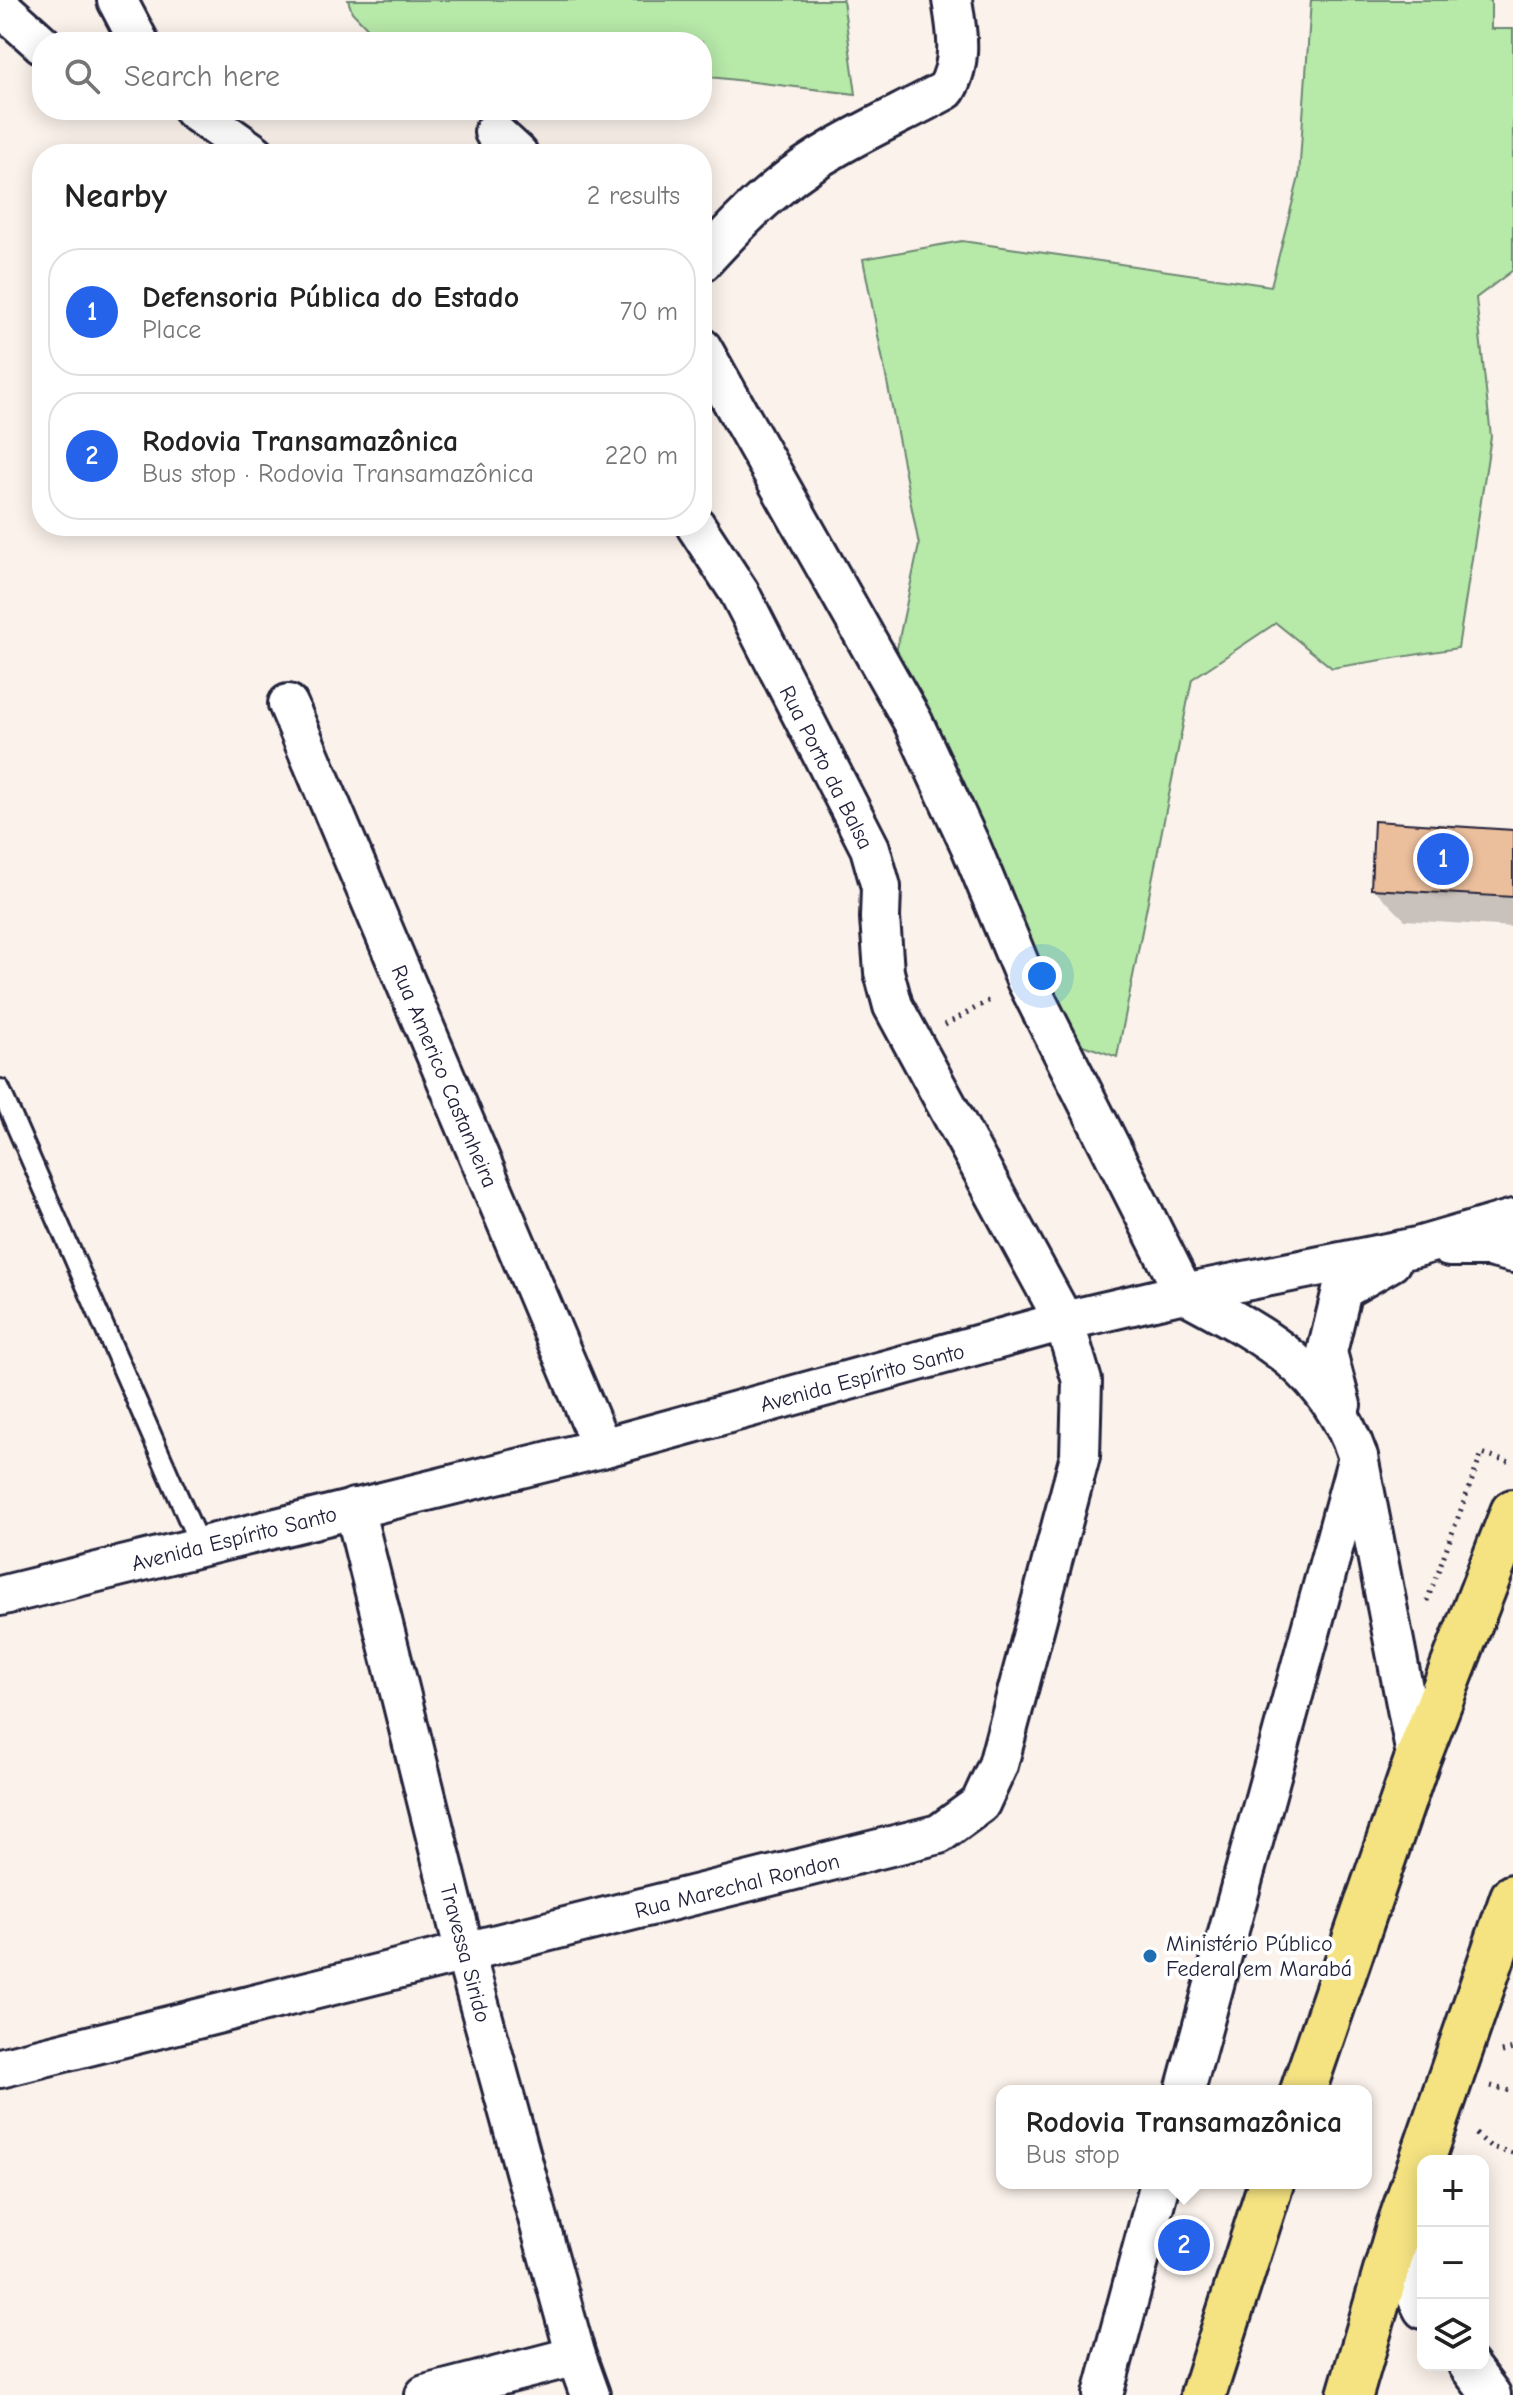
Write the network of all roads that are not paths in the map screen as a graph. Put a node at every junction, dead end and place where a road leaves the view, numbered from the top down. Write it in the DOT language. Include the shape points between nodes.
graph roads {
  1 [pos="117,0"];
  2 [pos="952,0"];
  3 [pos="0,6"];
  4 [pos="134,32"];
  5 [pos="32,35"];
  6 [pos="207,120"];
  7 [pos="241,144"];
  8 [pos="712,252"];
  9 [pos="712,366"];
  10 [pos="703,536"];
  11 [pos="288,704"];
  12 [pos="0,1089"];
  13 [pos="1513,1219"];
  14 [pos="1417,1247"];
  15 [pos="1513,1253"];
  16 [pos="1184,1293"];
  17 [pos="1064,1321"];
  18 [pos="1353,1443"];
  19 [pos="602,1448"];
  20 [pos="354,1508"];
  21 [pos="1513,1512"];
  22 [pos="200,1546"];
  23 [pos="0,1596"];
  24 [pos="1417,1760"];
  25 [pos="1513,1897"];
  26 [pos="465,1953"];
  27 [pos="0,2068"];
  28 [pos="1187,2085"];
  29 [pos="1305,2085"];
  30 [pos="1158,2189"];
  31 [pos="1269,2189"];
  32 [pos="1399,2227"];
  33 [pos="1418,2299"];
  34 [pos="576,2356"];
  35 [pos="1473,2371"];
  36 [pos="425,2395"];
  37 [pos="590,2395"];
  38 [pos="1103,2395"];
  39 [pos="1203,2395"];
  40 [pos="1350,2395"];
  41 [pos="1491,2395"];
  1 -- 4 [label="street"];
  2 -- 8 [label="street" via="958,50 955,75 946,90 828,152 783,183"];
  3 -- 5 [label="street"];
  6 -- 7 [label="street"];
  9 -- 16 [label="street" via="913,722 1026,980"];
  10 -- 17 [label="street, Rua Porto da Balsa" via="739,592 870,848 881,887 884,972 893,1006"];
  11 -- 19 [label="street, Rua Americo Castanheira"];
  12 -- 22 [label="lane"];
  13 -- 14 [label="street"];
  14 -- 15 [label="street" via="1489,1247"];
  14 -- 16 [label="street, Avenida Espírito Santo"];
  14 -- 18 [label="street" via="1342,1290 1327,1352"];
  16 -- 17 [label="street, Avenida Espírito Santo"];
  16 -- 18 [label="street" via="1263,1335 1311,1375"];
  17 -- 19 [label="street, Avenida Espírito Santo"];
  17 -- 26 [label="street, Rua Marechal Rondon" via="1082,1381 1080,1456 998,1765 980,1804 939,1834"];
  18 -- 24 [label="street"];
  18 -- 28 [label="street"];
  19 -- 20 [label="street, Avenida Espírito Santo"];
  20 -- 22 [label="street, Avenida Espírito Santo"];
  20 -- 26 [label="street, Travessa Sirido"];
  21 -- 24 [label="highway"];
  22 -- 23 [label="street, Avenida Espírito Santo"];
  24 -- 29 [label="highway"];
  25 -- 32 [label="highway"];
  26 -- 27 [label="street, Rua Marechal Rondon"];
  26 -- 34 [label="street, Travessa Sirido"];
  30 -- 38 [label="street"];
  31 -- 39 [label="highway"];
  32 -- 33 [label="street" via="1407,2276"];
  32 -- 40 [label="highway"];
  34 -- 36 [label="street"];
  34 -- 37 [label="street, Travessa Sirido"];
  35 -- 41 [label="street"];
}
